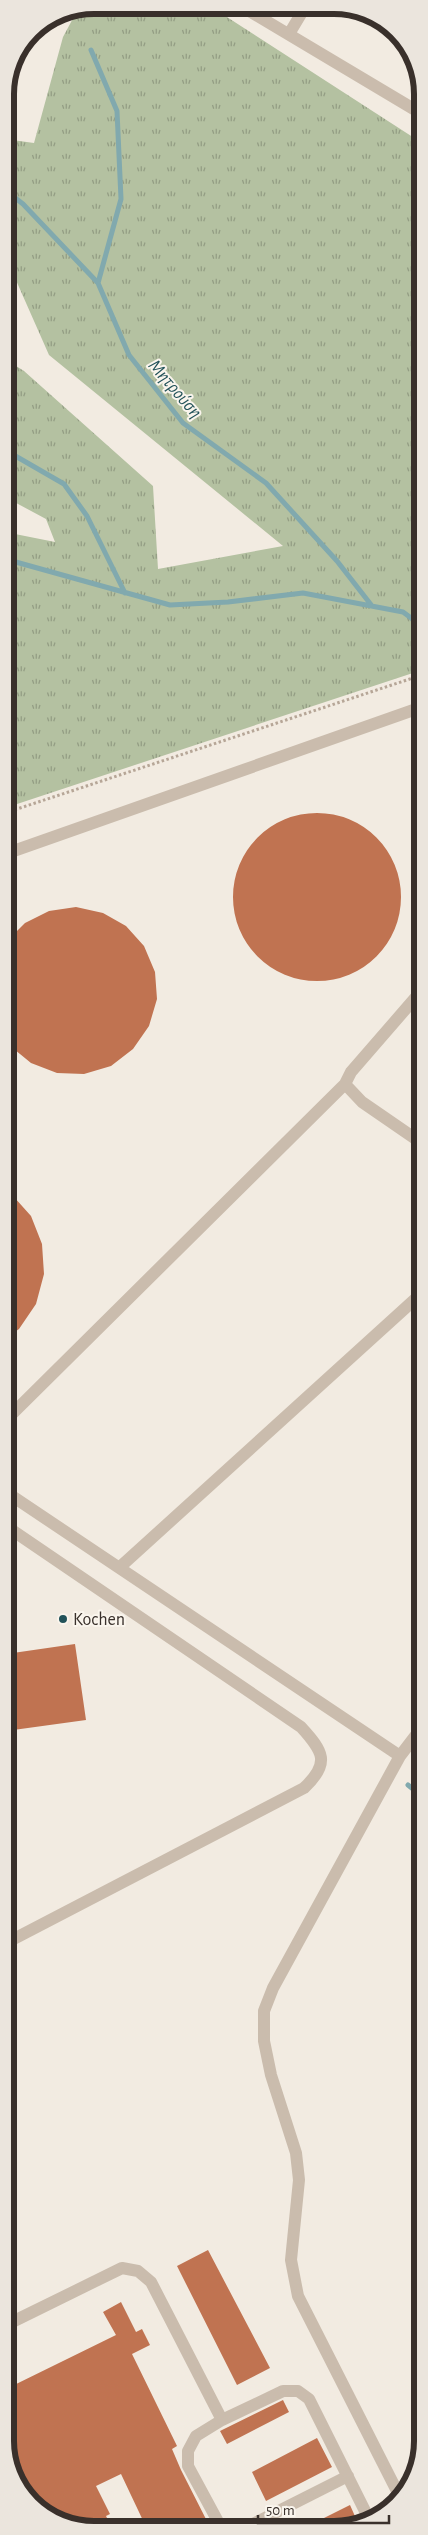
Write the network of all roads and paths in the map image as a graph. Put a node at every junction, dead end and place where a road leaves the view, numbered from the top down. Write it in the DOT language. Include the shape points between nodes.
graph roads {
  1 [pos="255,14"];
  2 [pos="301,14"];
  3 [pos="289,34"];
  4 [pos="414,109"];
  5 [pos="414,678"];
  6 [pos="414,710"];
  7 [pos="14,810"];
  8 [pos="14,851"];
  9 [pos="414,998"];
  10 [pos="346,1084"];
  11 [pos="414,1138"];
  12 [pos="414,1300"];
  13 [pos="14,1413"];
  14 [pos="14,1497"];
  15 [pos="14,1531"];
  16 [pos="120,1567"];
  17 [pos="414,1738"];
  18 [pos="400,1756"];
  19 [pos="14,1939"];
  20 [pos="14,2321"];
  21 [pos="222,2420"];
  22 [pos="348,2476"];
  23 [pos="397,2491"];
  24 [pos="367,2514"];
  25 [pos="218,2521"];
  26 [pos="259,2521"];
  1 -- 3 [label="street"];
  2 -- 3 [label="street"];
  3 -- 4 [label="street"];
  5 -- 7 [label="path"];
  6 -- 8 [label="street"];
  9 -- 10 [label="street" via="351,1072"];
  10 -- 11 [label="street" via="362,1102"];
  10 -- 13 [label="street"];
  12 -- 16 [label="street"];
  14 -- 16 [label="street"];
  15 -- 19 [label="street" via="300,1727 318,1745 322,1759 315,1777 304,1788"];
  16 -- 18 [label="street"];
  17 -- 18 [label="street"];
  18 -- 23 [label="street" via="273,1988 264,2011 264,2041 271,2075 296,2153 299,2180 291,2260 298,2296"];
  20 -- 21 [label="street" via="122,2268 138,2271 150,2282"];
  21 -- 22 [label="street" via="283,2391 298,2391 309,2399"];
  21 -- 25 [label="street" via="196,2436 188,2451 188,2466"];
  22 -- 24 [label="street"];
  22 -- 26 [label="street"];
}
